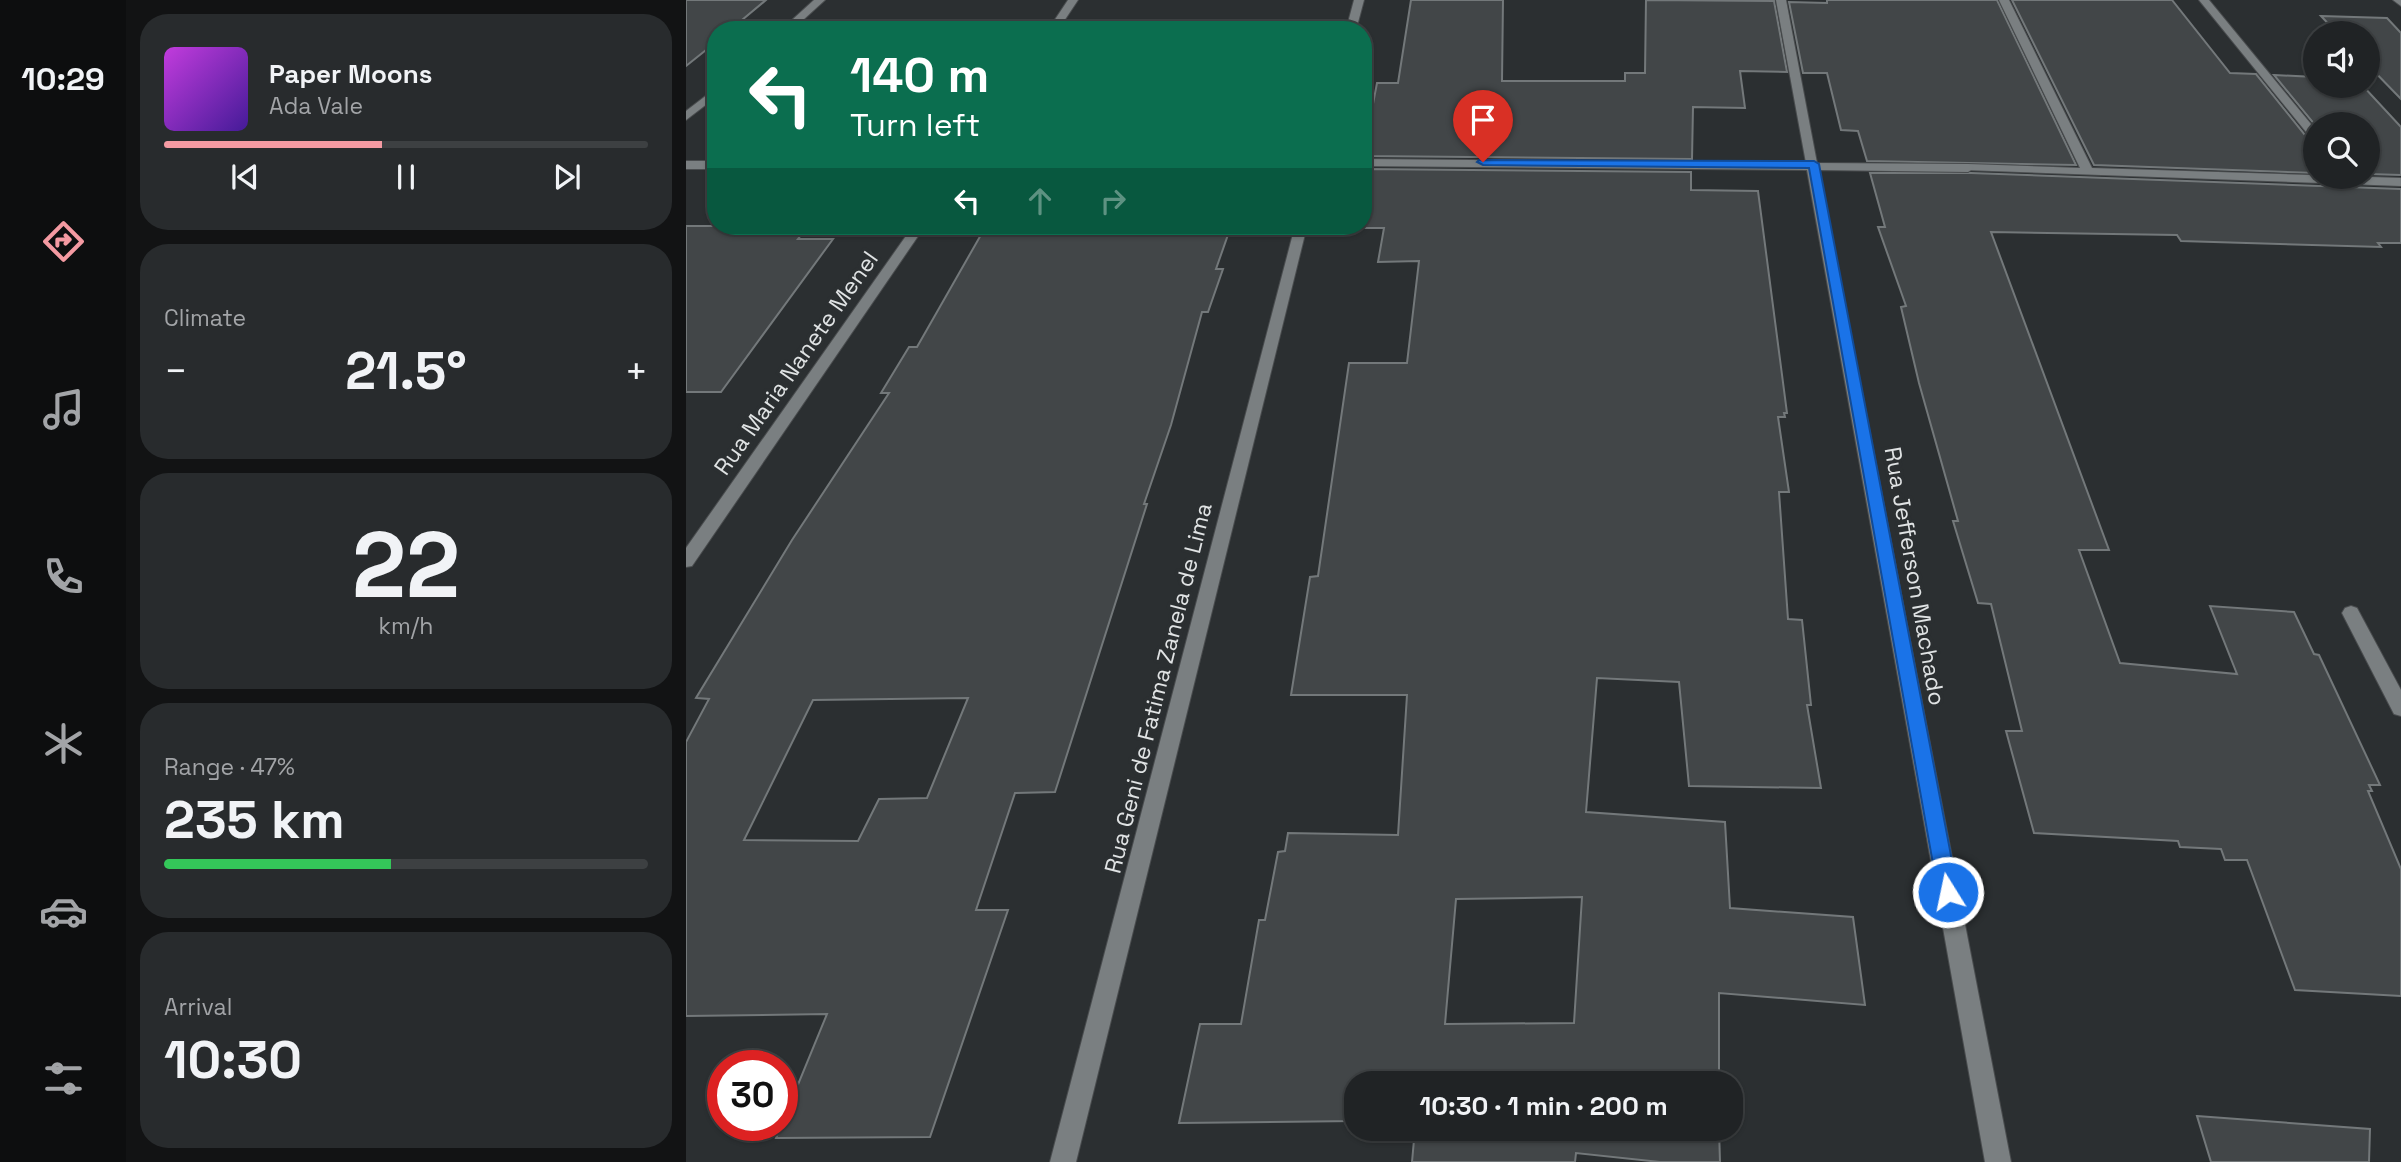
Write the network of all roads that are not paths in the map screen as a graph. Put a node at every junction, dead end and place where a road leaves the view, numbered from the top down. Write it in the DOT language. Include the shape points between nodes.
graph roads {
  1 [pos="820,0"];
  2 [pos="1073,0"];
  3 [pos="1359,0"];
  4 [pos="1782,0"];
  5 [pos="2004,0"];
  6 [pos="2204,0"];
  7 [pos="796,21"];
  8 [pos="1059,21"];
  9 [pos="1353,21"];
  10 [pos="707,99"];
  11 [pos="686,117"];
  12 [pos="2303,121"];
  13 [pos="1372,162"];
  14 [pos="1814,164"];
  15 [pos="686,165"];
  16 [pos="707,165"];
  17 [pos="2087,171"];
  18 [pos="2303,177"];
  19 [pos="2380,180"];
  20 [pos="2401,182"];
  21 [pos="913,235"];
  22 [pos="1299,235"];
  23 [pos="686,561"];
  24 [pos="2351,613"];
  25 [pos="2401,708"];
  26 [pos="1063,1162"];
  27 [pos="1998,1162"];
  1 -- 7 [label="street"];
  2 -- 8 [label="street"];
  3 -- 9 [label="street"];
  4 -- 14 [label="street, Rua Jefferson Machado"];
  5 -- 17 [label="street"];
  6 -- 12 [label="street"];
  10 -- 11 [label="street"];
  13 -- 14 [label="street"];
  14 -- 17 [label="street"];
  14 -- 27 [label="street, Rua Jefferson Machado"];
  15 -- 16 [label="street"];
  17 -- 18 [label="street"];
  19 -- 20 [label="street"];
  21 -- 23 [label="street, Rua Maria Nanete Menel"];
  22 -- 26 [label="street, Rua Geni de Fatima Zanela de Lima"];
  24 -- 25 [label="street"];
}
